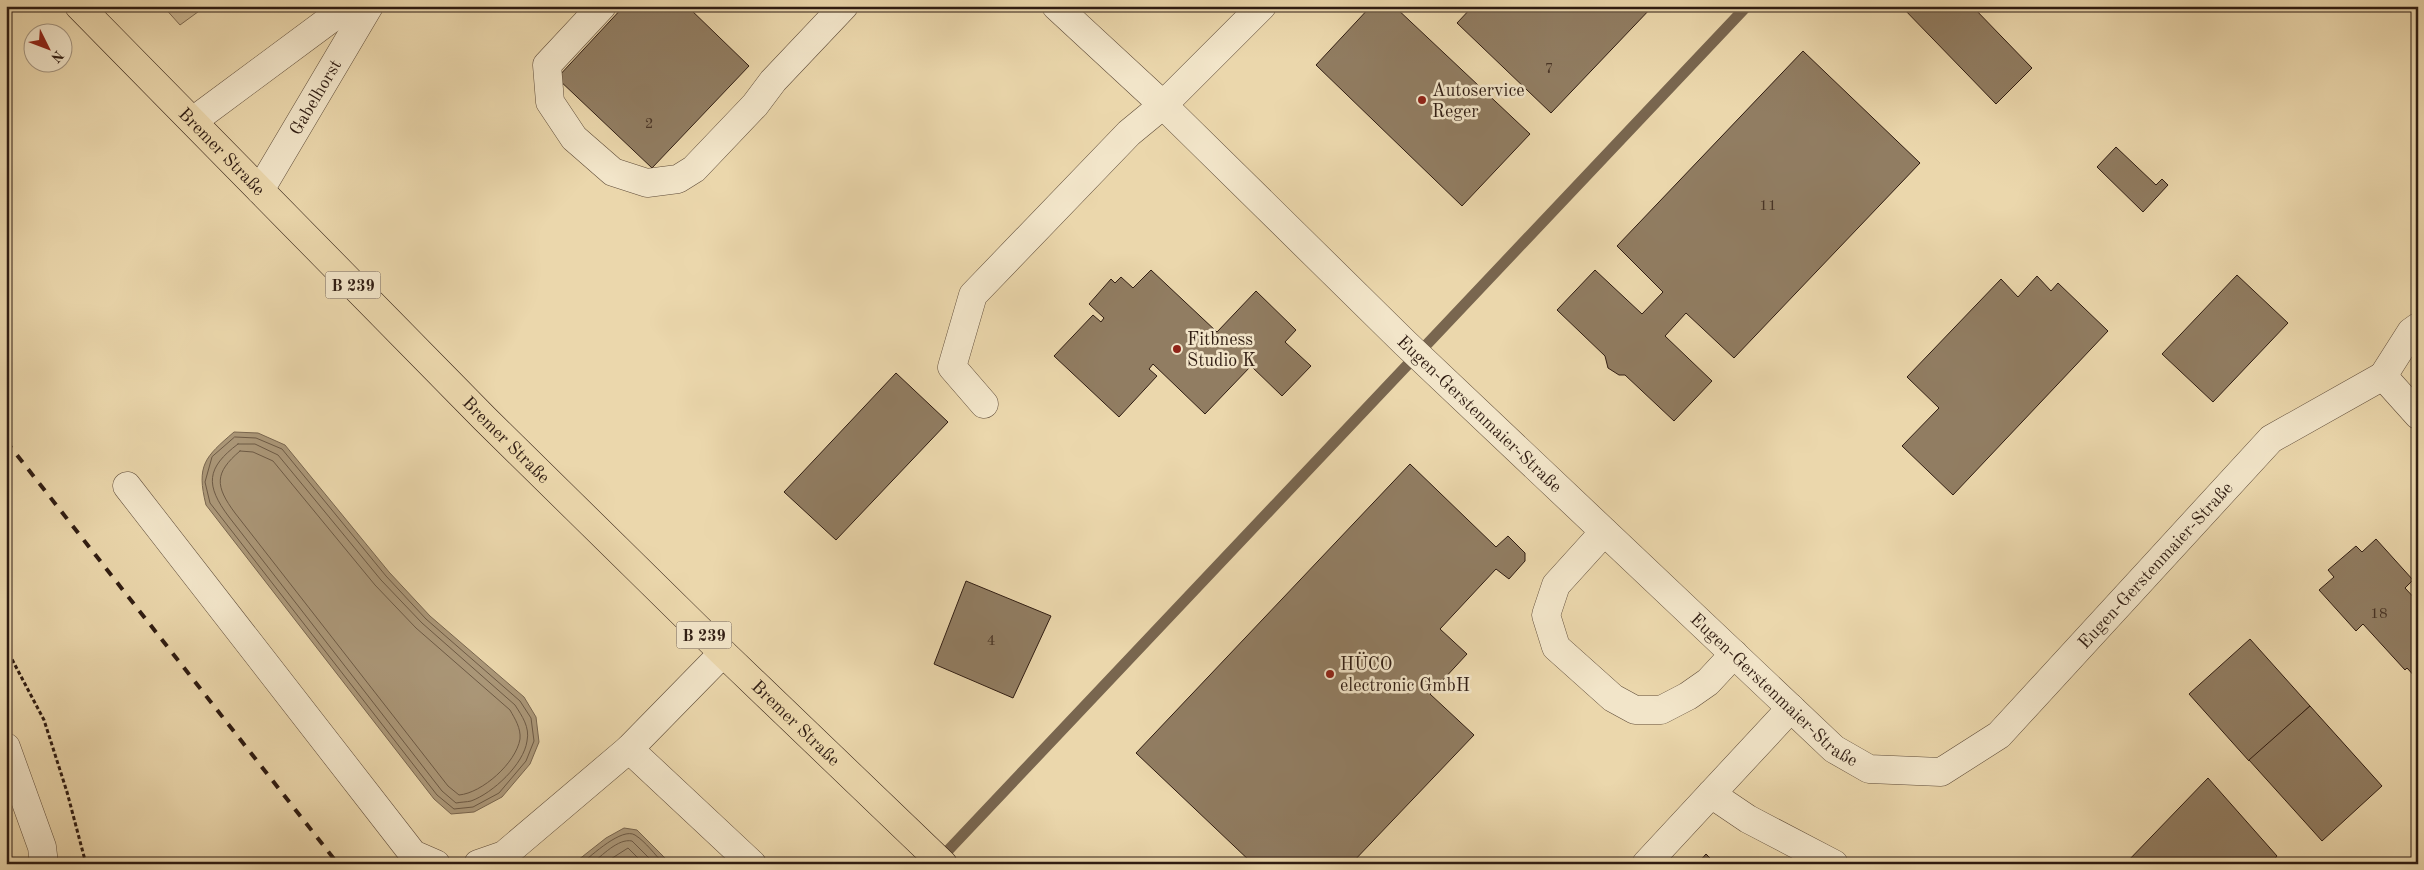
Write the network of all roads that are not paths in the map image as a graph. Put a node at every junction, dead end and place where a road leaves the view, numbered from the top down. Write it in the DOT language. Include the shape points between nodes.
graph roads {
  1 [pos="78,6"];
  2 [pos="348,6"];
  3 [pos="369,6"];
  4 [pos="602,6"];
  5 [pos="844,6"];
  6 [pos="1056,6"];
  7 [pos="1262,6"];
  8 [pos="1163,105"];
  9 [pos="193,121"];
  10 [pos="260,190"];
  11 [pos="2418,326"];
  12 [pos="2383,376"];
  13 [pos="984,404"];
  14 [pos="2418,415"];
  15 [pos="127,486"];
  16 [pos="1604,532"];
  17 [pos="723,653"];
  18 [pos="1734,654"];
  19 [pos="1791,708"];
  20 [pos="6,747"];
  21 [pos="629,749"];
  22 [pos="1712,794"];
  23 [pos="935,856"];
  24 [pos="44,864"];
  25 [pos="436,864"];
  26 [pos="478,864"];
  27 [pos="752,864"];
  28 [pos="1646,864"];
  29 [pos="1834,864"];
  1 -- 9 [label="main road, Bremer Straße / B 239"];
  2 -- 9 [label="street"];
  3 -- 10 [label="street, Gabelhorst"];
  4 -- 5 [label="street" via="547,65 550,102 574,138 613,172 647,183 678,179 694,169"];
  6 -- 8 [label="street, Eugen-Gerstenmaier-Straße"];
  7 -- 8 [label="street"];
  8 -- 13 [label="street" via="1129,133 973,296 952,367"];
  8 -- 16 [label="street, Eugen-Gerstenmaier-Straße"];
  9 -- 10 [label="main road, Bremer Straße / B 239"];
  10 -- 17 [label="main road, Bremer Straße / B 239" via="485,419"];
  11 -- 12 [label="street"];
  12 -- 14 [label="street"];
  12 -- 19 [label="street, Eugen-Gerstenmaier-Straße" via="2272,440 1999,735 1941,772 1869,770 1834,749"];
  15 -- 25 [label="street" via="413,854"];
  16 -- 18 [label="street, Eugen-Gerstenmaier-Straße"];
  16 -- 18 [label="street" via="1556,585 1546,615 1556,647 1614,698 1635,710 1661,710 1688,696 1708,682"];
  17 -- 21 [label="street"];
  17 -- 23 [label="main road, Bremer Straße / B 239"];
  18 -- 19 [label="street, Eugen-Gerstenmaier-Straße"];
  19 -- 22 [label="street"];
  20 -- 24 [label="street" via="42,847"];
  21 -- 26 [label="street" via="504,855"];
  21 -- 27 [label="street"];
  22 -- 28 [label="street"];
  22 -- 29 [label="street" via="1748,818"];
}
